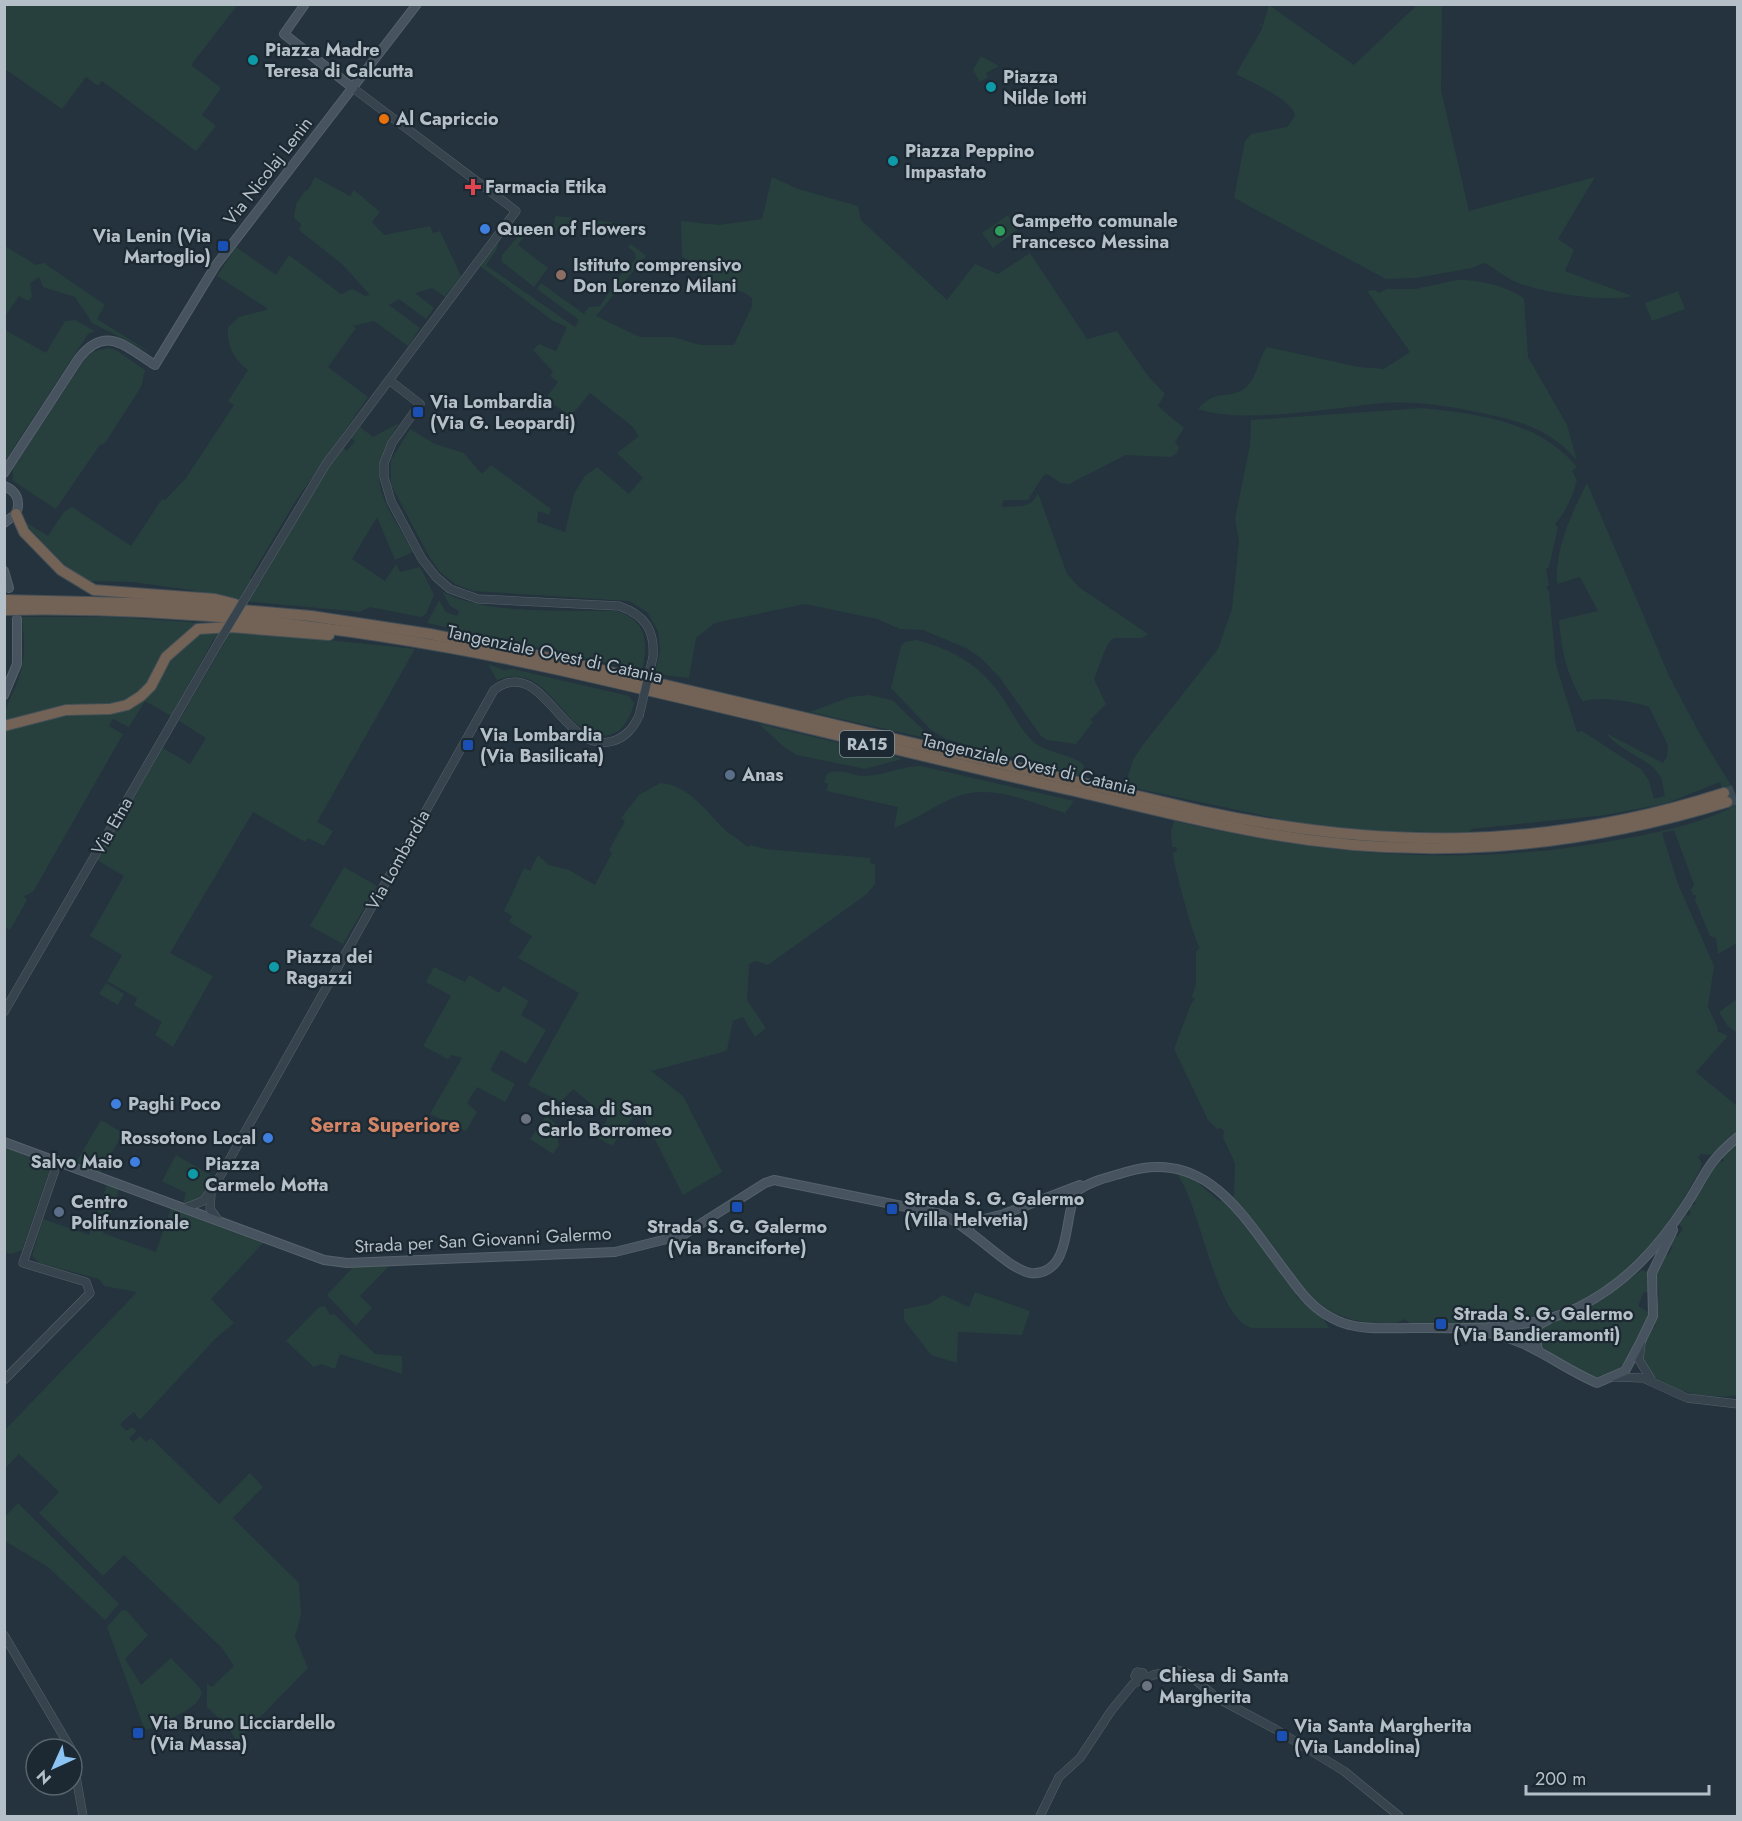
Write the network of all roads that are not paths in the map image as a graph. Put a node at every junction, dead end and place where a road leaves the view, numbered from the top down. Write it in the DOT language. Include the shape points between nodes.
graph roads {
  1 [pos="305,4"];
  2 [pos="417,4"];
  3 [pos="353,88"];
  4 [pos="389,380"];
  5 [pos="5,472"];
  6 [pos="7,487"];
  7 [pos="16,514"];
  8 [pos="5,522"];
  9 [pos="4,570"];
  10 [pos="9,588"];
  11 [pos="4,600"];
  12 [pos="4,610"];
  13 [pos="264,612"];
  14 [pos="17,619"];
  15 [pos="428,643"];
  16 [pos="4,695"];
  17 [pos="4,726"];
  18 [pos="4,1012"];
  19 [pos="1737,1137"];
  20 [pos="4,1142"];
  21 [pos="58,1161"];
  22 [pos="1092,1183"];
  23 [pos="1054,1195"];
  24 [pos="1072,1199"];
  25 [pos="206,1201"];
  26 [pos="1687,1203"];
  27 [pos="185,1208"];
  28 [pos="200,1214"];
  29 [pos="941,1214"];
  30 [pos="218,1220"];
  31 [pos="978,1220"];
  32 [pos="968,1230"];
  33 [pos="1632,1272"];
  34 [pos="1652,1273"];
  35 [pos="1557,1316"];
  36 [pos="1446,1328"];
  37 [pos="1641,1341"];
  38 [pos="1538,1350"];
  39 [pos="1614,1377"];
  40 [pos="4,1380"];
  41 [pos="1659,1385"];
  42 [pos="1737,1404"];
  43 [pos="4,1635"];
  44 [pos="64,1737"];
  45 [pos="80,1797"];
  46 [pos="83,1816"];
  47 [pos="1040,1816"];
  48 [pos="1399,1816"];
  1 -- 3 [label="main road" via="284,34"];
  2 -- 3 [label="main road, Via Nicolaj Lenin"];
  3 -- 4 [label="street" via="516,211"];
  3 -- 5 [label="main road, Via Nicolaj Lenin" via="216,265 155,364 117,342 103,339 91,344 78,357"];
  4 -- 18 [label="street, Via Etna, bridge" via="313,482"];
  4 -- 25 [label="street, Via Lombardia, bridge" via="420,404 392,443 384,477 391,501 436,577 450,589 478,599 619,606 634,611 650,628 653,657 639,716 625,735 612,741 599,742 581,735 530,686 509,683 494,690"];
  5 -- 6 [label="main road"];
  6 -- 7 [label="main road" via="17,496"];
  7 -- 8 [label="main road"];
  7 -- 13 [label="highway" via="24,532 62,570 94,590 215,599"];
  9 -- 10 [label="main road"];
  11 -- 13 [label="highway, Tangenziale Ovest di Catania / RA15" via="172,604"];
  12 -- 15 [label="highway, Tangenziale Ovest di Catania / RA15" via="171,613 310,625"];
  13 -- 15 [label="highway, Tangenziale Ovest di Catania / RA15" via="368,624 516,651 1202,811 1325,833 1387,838 1504,837 1629,820 1726,798 1626,830 1541,843 1387,849 1325,842 1200,820 568,672"];
  14 -- 16 [label="main road" via="17,664"];
  15 -- 17 [label="highway" via="207,627 180,643 166,657 146,691 127,705 66,710"];
  19 -- 26 [label="main road" via="1710,1162"];
  20 -- 21 [label="main road, Strada per San Giovanni Galermo"];
  21 -- 27 [label="main road, Strada per San Giovanni Galermo"];
  21 -- 40 [label="street" via="22,1263 86,1282 90,1293"];
  22 -- 23 [label="main road"];
  22 -- 24 [label="main road" via="1080,1188"];
  22 -- 36 [label="main road" via="1145,1167 1175,1168 1204,1178 1232,1203 1299,1289 1324,1314 1351,1326"];
  23 -- 24 [label="main road" via="1067,1193"];
  23 -- 31 [label="main road"];
  24 -- 32 [label="main road, Strada per San Giovanni Galermo" via="1060,1255 1052,1267 1039,1273 1017,1267"];
  25 -- 27 [label="street"];
  25 -- 28 [label="street, Via Lombardia"];
  25 -- 30 [label="street"];
  26 -- 33 [label="main road" via="1659,1244"];
  26 -- 34 [label="main road"];
  27 -- 28 [label="main road, Strada per San Giovanni Galermo"];
  28 -- 30 [label="main road, Strada per San Giovanni Galermo"];
  29 -- 30 [label="main road, Strada per San Giovanni Galermo" via="774,1180 677,1238 615,1252 347,1263 330,1262"];
  29 -- 31 [label="main road"];
  29 -- 32 [label="main road, Strada per San Giovanni Galermo"];
  31 -- 32 [label="main road" via="969,1223"];
  33 -- 34 [label="main road" via="1645,1267"];
  33 -- 35 [label="main road" via="1598,1297"];
  34 -- 37 [label="main road" via="1653,1316"];
  35 -- 36 [label="main road" via="1494,1327"];
  35 -- 38 [label="main road" via="1536,1329 1533,1337"];
  36 -- 38 [label="main road" via="1510,1336"];
  37 -- 39 [label="main road" via="1624,1371"];
  37 -- 41 [label="street" via="1641,1366"];
  38 -- 39 [label="main road" via="1597,1383"];
  39 -- 41 [label="street" via="1643,1378"];
  41 -- 42 [label="street" via="1687,1398"];
  43 -- 44 [label="street"];
  45 -- 46 [label="street"];
  47 -- 48 [label="street" via="1059,1777 1080,1758 1116,1704 1142,1677 1177,1670 1187,1672 1217,1698 1344,1771"];
}
